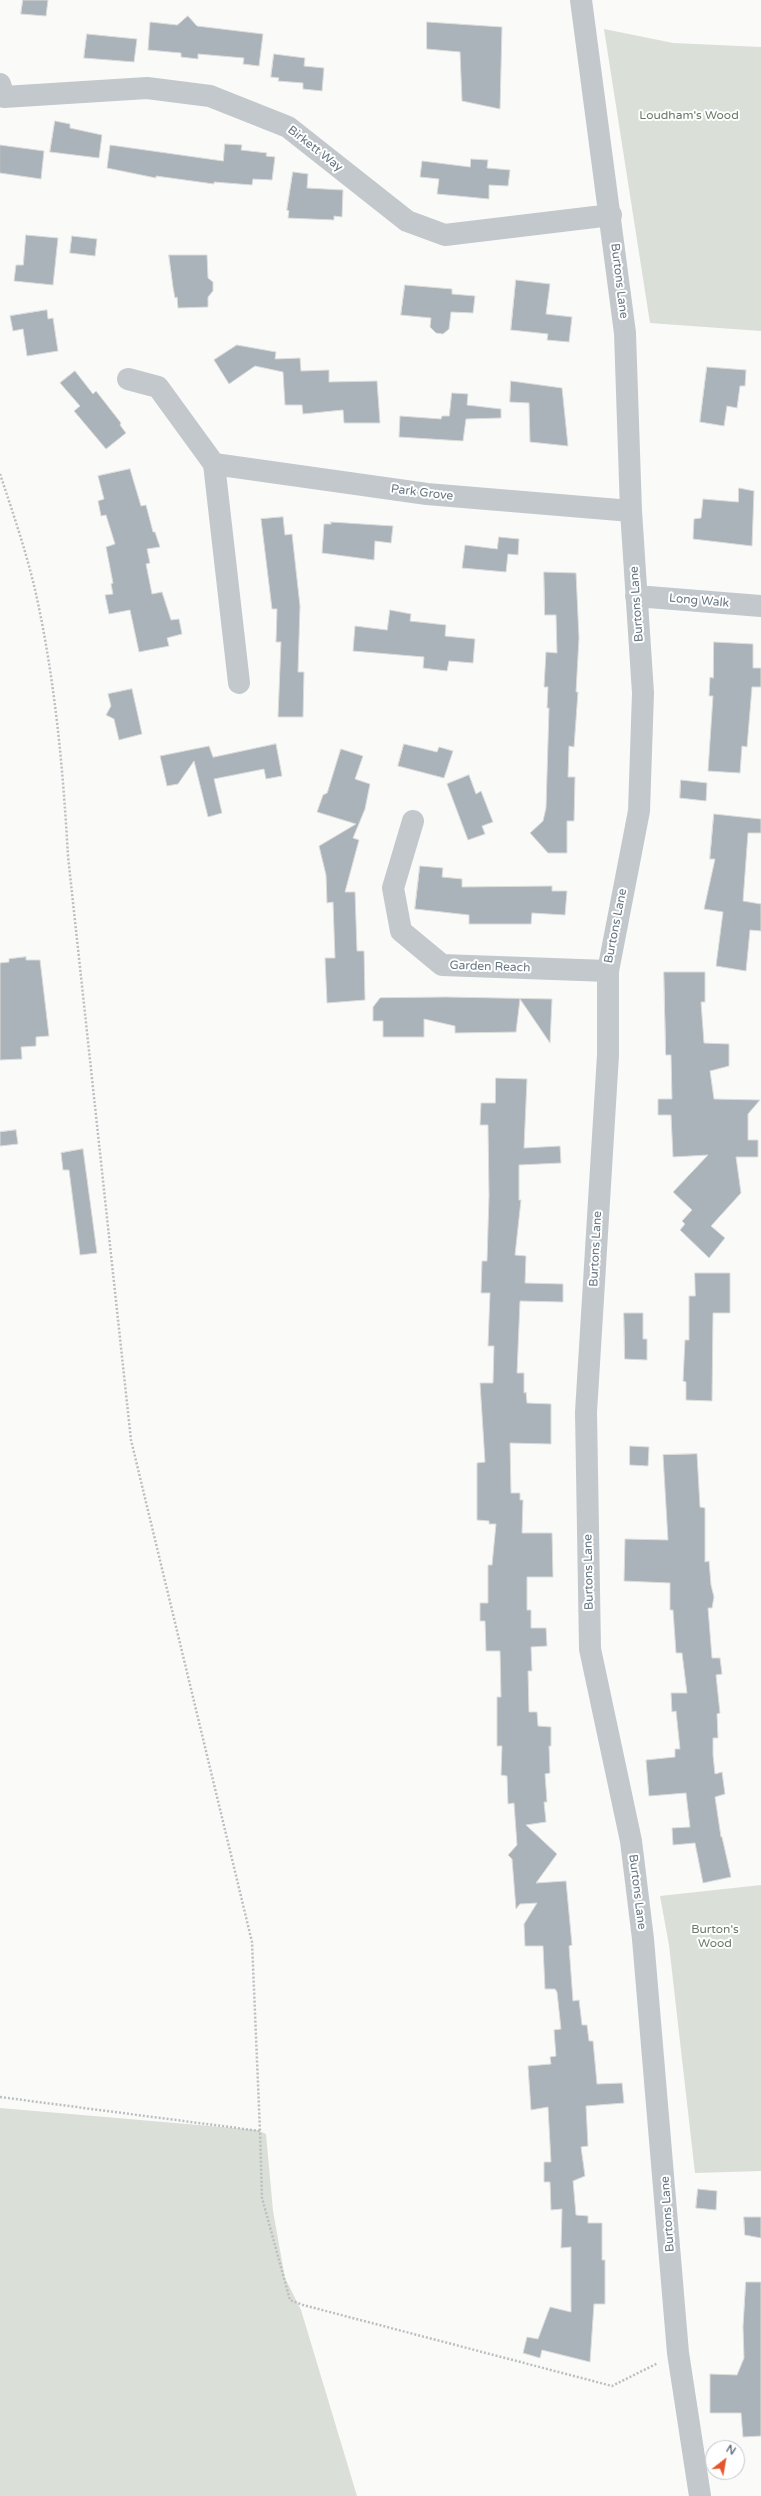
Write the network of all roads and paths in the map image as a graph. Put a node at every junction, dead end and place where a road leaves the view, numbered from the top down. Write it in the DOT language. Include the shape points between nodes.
graph roads {
  1 [pos="580,0"];
  2 [pos="1,96"];
  3 [pos="611,215"];
  4 [pos="128,379"];
  5 [pos="214,464"];
  6 [pos="0,474"];
  7 [pos="631,512"];
  8 [pos="636,596"];
  9 [pos="761,606"];
  10 [pos="239,683"];
  11 [pos="413,821"];
  12 [pos="608,971"];
  13 [pos="0,2097"];
  14 [pos="260,2131"];
  15 [pos="678,2353"];
  16 [pos="700,2496"];
  1 -- 3 [label="street, Burtons Lane"];
  2 -- 3 [label="street, Birkett Way" via="147,88 210,96 288,127 407,222 445,234"];
  3 -- 7 [label="street, Burtons Lane" via="625,333"];
  4 -- 5 [label="street" via="158,387"];
  5 -- 7 [label="street, Park Grove" via="427,494"];
  5 -- 10 [label="street"];
  6 -- 14 [label="path" via="36,592 50,668 63,777 68,862 130,1440 252,1942"];
  7 -- 8 [label="street, Burtons Lane"];
  8 -- 9 [label="street, Long Walk"];
  8 -- 12 [label="street, Burtons Lane" via="643,693 639,811"];
  11 -- 12 [label="street, Garden Reach" via="393,888 401,932 442,965"];
  12 -- 15 [label="street, Burtons Lane" via="608,1055 586,1412 590,1649 630,1841 642,1932"];
  13 -- 14 [label="path"];
  14 -- 15 [label="path" via="262,2198 290,2300 612,2386"];
  15 -- 16 [label="street, Burtons Lane"];
}
